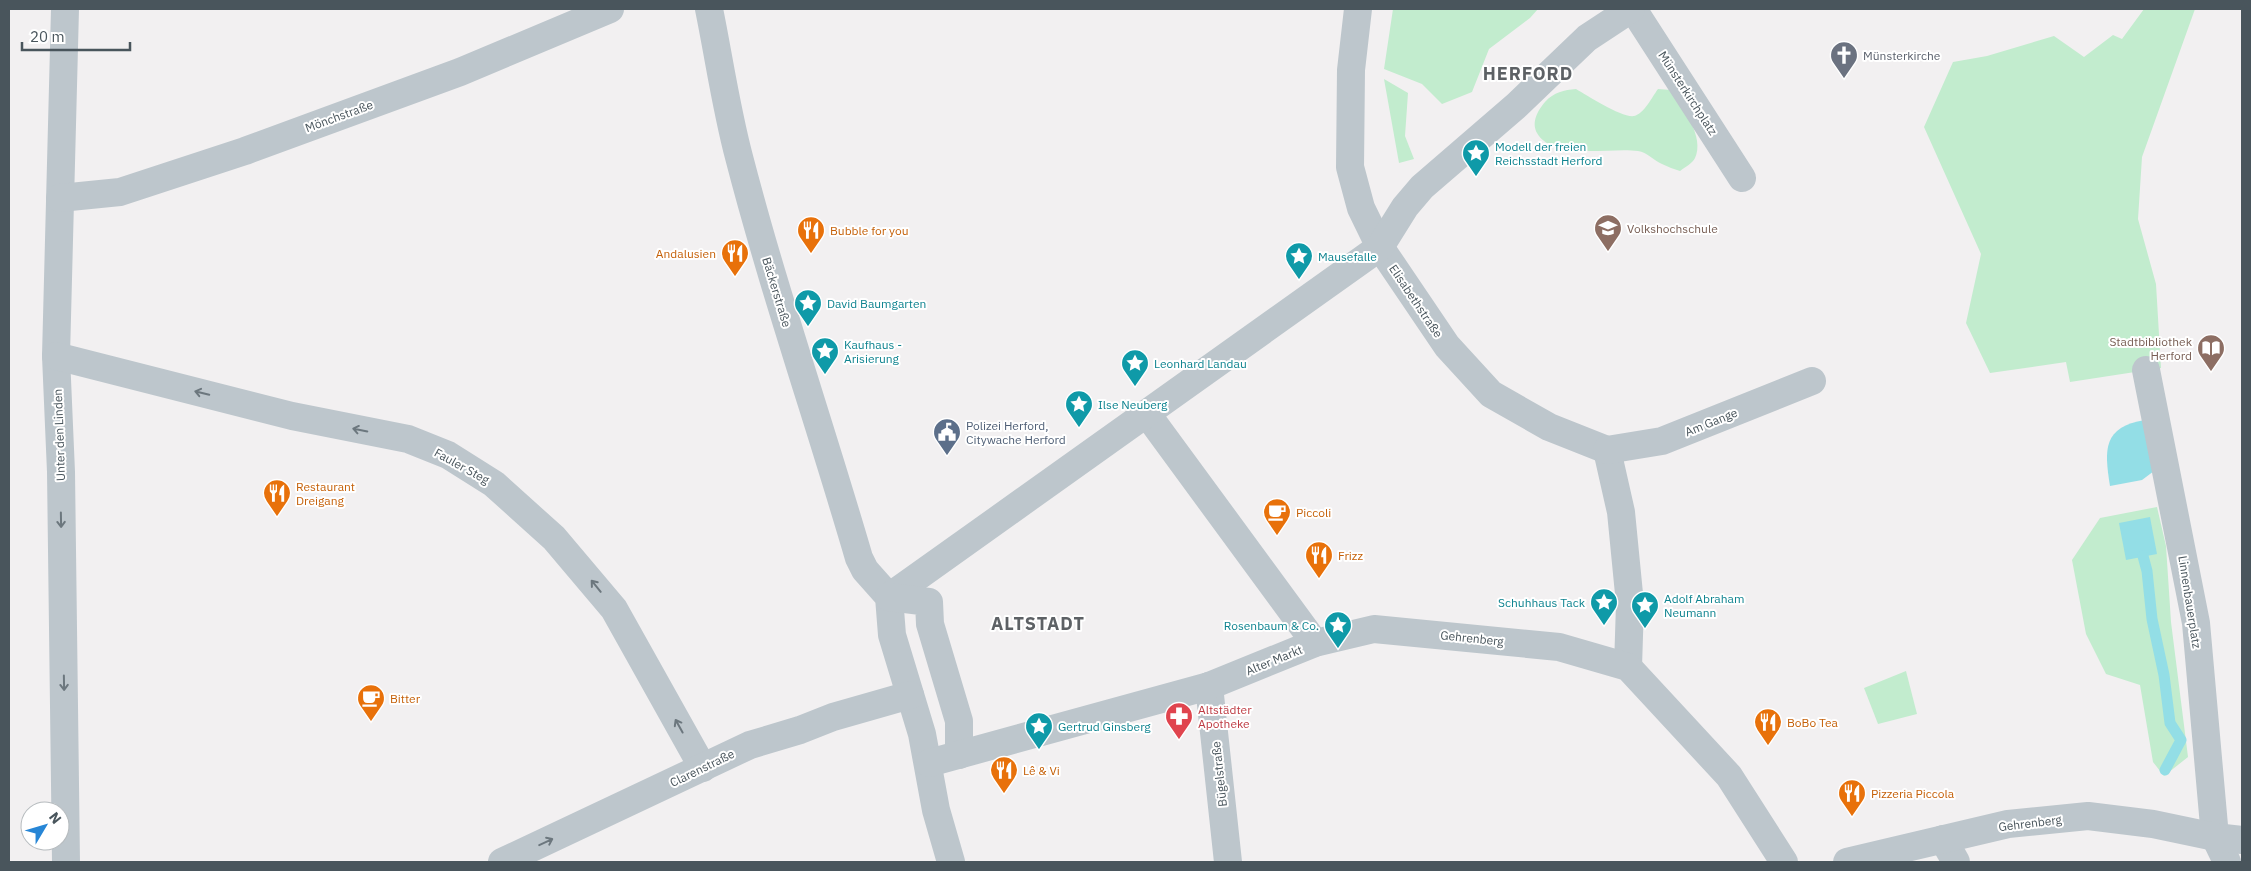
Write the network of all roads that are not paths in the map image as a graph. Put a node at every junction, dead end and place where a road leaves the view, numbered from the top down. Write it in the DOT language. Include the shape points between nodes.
graph roads {
  1 [pos="65,9"];
  2 [pos="610,9"];
  3 [pos="709,9"];
  4 [pos="1358,9"];
  5 [pos="1632,9"];
  6 [pos="1742,178"];
  7 [pos="60,198"];
  8 [pos="1380,247"];
  9 [pos="56,356"];
  10 [pos="2146,370"];
  11 [pos="1812,381"];
  12 [pos="1147,414"];
  13 [pos="1607,450"];
  14 [pos="889,597"];
  15 [pos="1315,643"];
  16 [pos="1628,666"];
  17 [pos="1209,686"];
  18 [pos="910,695"];
  19 [pos="959,755"];
  20 [pos="929,763"];
  21 [pos="703,768"];
  22 [pos="2215,837"];
  23 [pos="1943,839"];
  24 [pos="2242,840"];
  25 [pos="66,862"];
  26 [pos="502,862"];
  27 [pos="951,862"];
  28 [pos="1228,862"];
  29 [pos="1784,862"];
  30 [pos="1847,862"];
  31 [pos="1956,862"];
  32 [pos="2227,862"];
  1 -- 7 [label="street, Unter den Linden"];
  2 -- 7 [label="street, Mönchstraße" via="460,72 244,151 120,192"];
  3 -- 14 [label="street, Bäckerstraße" via="738,154 775,287 859,558 865,570"];
  4 -- 8 [label="street, Elisabethstraße" via="1351,70 1350,167 1361,208"];
  5 -- 6 [label="street, Münsterkirchplatz"];
  5 -- 8 [label="street, Münsterkirchplatz" via="1587,38 1517,105 1422,187"];
  7 -- 9 [label="street, Unter den Linden"];
  8 -- 12 [label="street"];
  8 -- 13 [label="street, Elisabethstraße" via="1447,346 1492,394 1549,427"];
  21 -- 9 [label="street, Fauler Steg, one-way" via="614,609 554,538 494,484 448,455 408,439 292,416"];
  9 -- 25 [label="street, Unter den Linden, one-way" via="61,472"];
  10 -- 22 [label="street, Linnenbauerplatz" via="2196,623"];
  11 -- 13 [label="street, Am Gange" via="1662,441"];
  12 -- 14 [label="street"];
  12 -- 15 [label="street, Alter Markt"];
  13 -- 16 [label="street" via="1620,512 1630,604"];
  14 -- 18 [label="street" via="892,635"];
  14 -- 19 [label="street" via="929,602 930,624 959,721"];
  15 -- 16 [label="street, Gehrenberg" via="1374,629 1394,630 1559,648"];
  15 -- 17 [label="street, Alter Markt"];
  16 -- 29 [label="street" via="1730,776"];
  17 -- 19 [label="street, Alter Markt"];
  17 -- 28 [label="street, Bügelstraße"];
  18 -- 20 [label="street"];
  18 -- 21 [label="street, Clarenstraße" via="750,744"];
  19 -- 20 [label="street, Alter Markt"];
  20 -- 27 [label="street" via="929,776"];
  26 -- 21 [label="street, Clarenstraße, one-way"];
  22 -- 23 [label="street, Gehrenberg" via="2153,824 2088,816 2008,824"];
  22 -- 24 [label="street, Gehrenberg"];
  22 -- 32 [label="street"];
  23 -- 30 [label="street, Gehrenberg"];
  23 -- 31 [label="street"];
}
